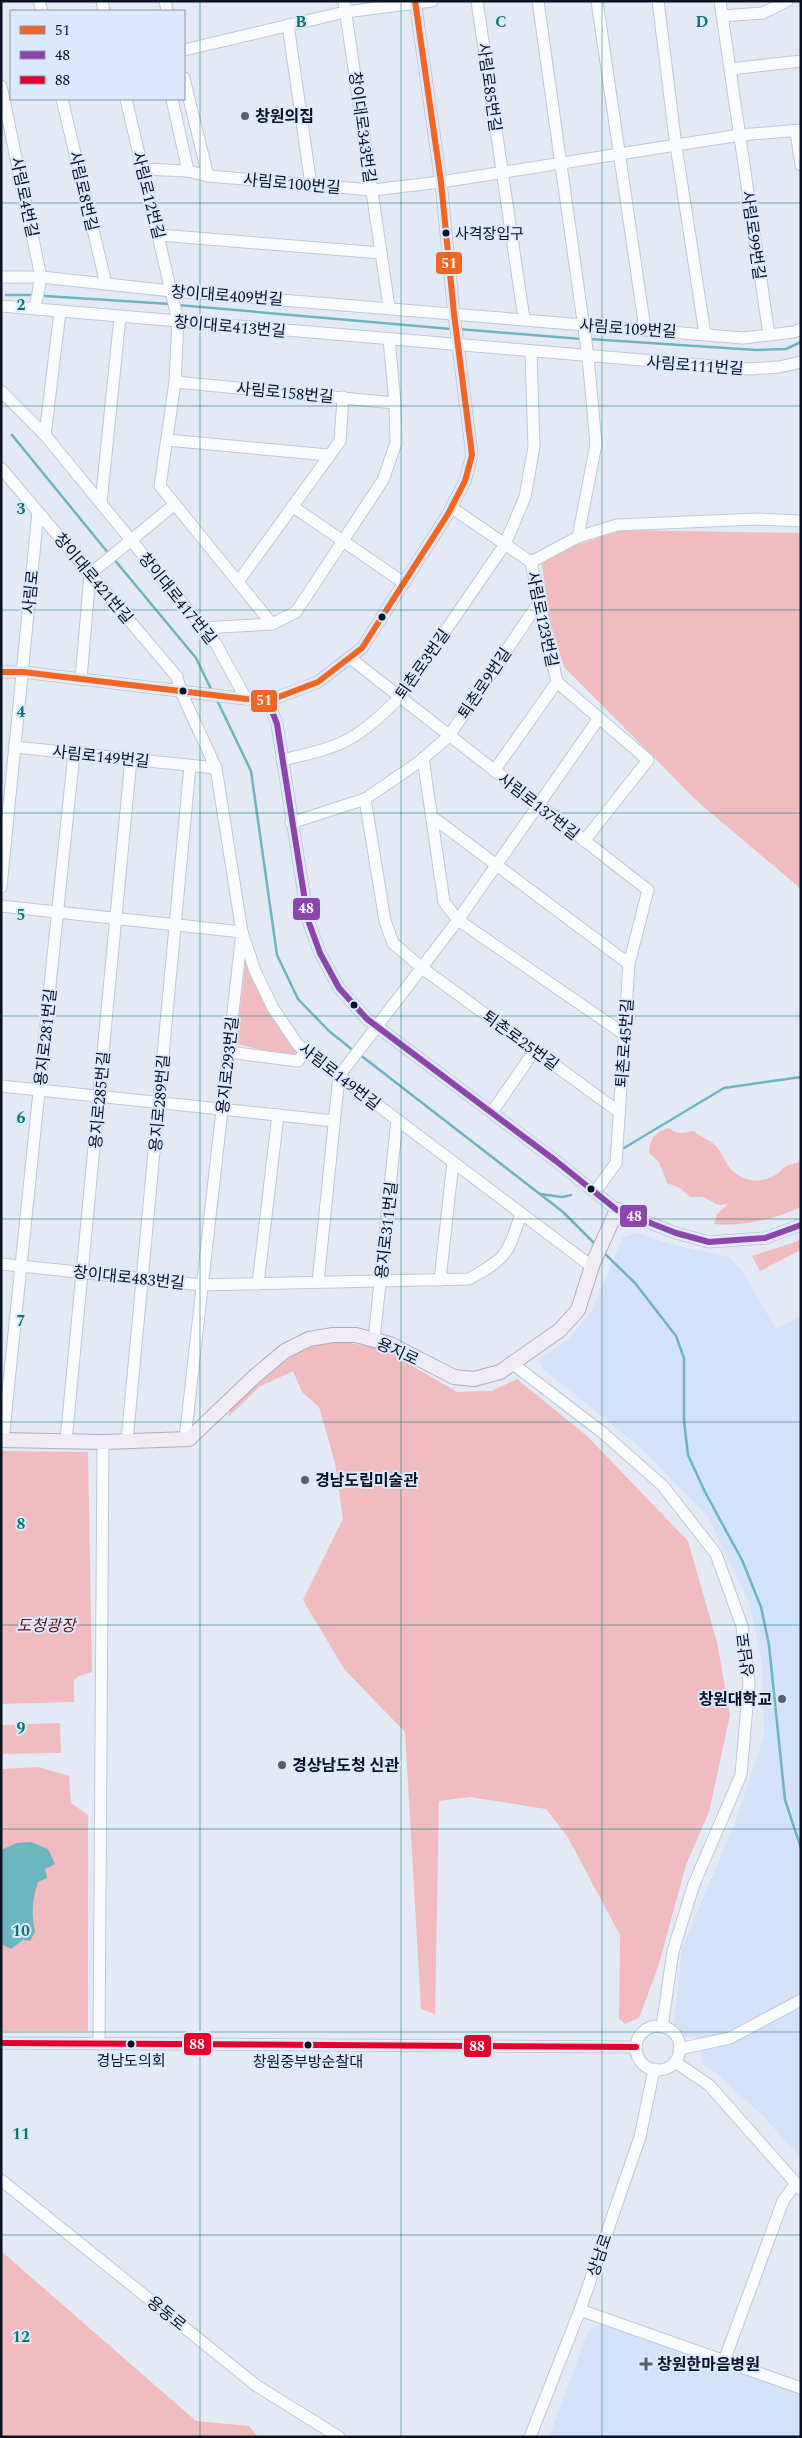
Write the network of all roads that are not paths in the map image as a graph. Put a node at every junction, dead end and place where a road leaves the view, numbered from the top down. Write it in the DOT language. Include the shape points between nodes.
graph roads {
  1 [pos="432,1"];
  2 [pos="478,1"];
  3 [pos="538,1"];
  4 [pos="597,1"];
  5 [pos="658,1"];
  6 [pos="720,1"];
  7 [pos="787,1"];
  8 [pos="415,2"];
  9 [pos="345,6"];
  10 [pos="722,16"];
  11 [pos="288,25"];
  12 [pos="185,50"];
  13 [pos="801,61"];
  14 [pos="730,69"];
  15 [pos="185,82"];
  16 [pos="4,90"];
  17 [pos="62,100"];
  18 [pos="126,100"];
  19 [pos="172,100"];
  20 [pos="798,131"];
  21 [pos="740,136"];
  22 [pos="676,146"];
  23 [pos="620,154"];
  24 [pos="561,163"];
  25 [pos="801,165"];
  26 [pos="143,169"];
  27 [pos="188,171"];
  28 [pos="503,172"];
  29 [pos="208,176"];
  30 [pos="441,182"];
  31 [pos="311,185"];
  32 [pos="372,190"];
  33 [pos="159,235"];
  34 [pos="381,253"];
  35 [pos="1,277"];
  36 [pos="42,277"];
  37 [pos="106,284"];
  38 [pos="173,294"];
  39 [pos="1,306"];
  40 [pos="389,307"];
  41 [pos="35,308"];
  42 [pos="60,312"];
  43 [pos="120,317"];
  44 [pos="178,318"];
  45 [pos="454,319"];
  46 [pos="524,319"];
  47 [pos="584,329"];
  48 [pos="645,329"];
  49 [pos="801,329"];
  50 [pos="705,334"];
  51 [pos="769,335"];
  52 [pos="389,339"];
  53 [pos="459,344"];
  54 [pos="531,351"];
  55 [pos="588,354"];
  56 [pos="801,362"];
  57 [pos="176,382"];
  58 [pos="1,391"];
  59 [pos="343,397"];
  60 [pos="395,403"];
  61 [pos="46,435"];
  62 [pos="167,440"];
  63 [pos="328,455"];
  64 [pos="1,468"];
  65 [pos="101,503"];
  66 [pos="175,504"];
  67 [pos="292,506"];
  68 [pos="452,508"];
  69 [pos="38,512"];
  70 [pos="801,521"];
  71 [pos="578,537"];
  72 [pos="130,541"];
  73 [pos="343,541"];
  74 [pos="505,544"];
  75 [pos="531,562"];
  76 [pos="90,574"];
  77 [pos="238,582"];
  78 [pos="404,583"];
  79 [pos="539,602"];
  80 [pos="272,624"];
  81 [pos="202,628"];
  82 [pos="350,658"];
  83 [pos="1,672"];
  84 [pos="22,672"];
  85 [pos="81,680"];
  86 [pos="557,682"];
  87 [pos="182,692"];
  88 [pos="400,697"];
  89 [pos="242,699"];
  90 [pos="268,701"];
  91 [pos="599,718"];
  92 [pos="449,736"];
  93 [pos="15,747"];
  94 [pos="74,753"];
  95 [pos="423,758"];
  96 [pos="132,759"];
  97 [pos="282,760"];
  98 [pos="648,760"];
  99 [pos="190,766"];
  100 [pos="216,768"];
  101 [pos="494,771"];
  102 [pos="365,799"];
  103 [pos="538,805"];
  104 [pos="431,816"];
  105 [pos="291,823"];
  106 [pos="584,841"];
  107 [pos="496,865"];
  108 [pos="1,887"];
  109 [pos="648,890"];
  110 [pos="1,906"];
  111 [pos="58,912"];
  112 [pos="116,919"];
  113 [pos="458,920"];
  114 [pos="175,925"];
  115 [pos="242,932"];
  116 [pos="629,964"];
  117 [pos="422,968"];
  118 [pos="376,1030"];
  119 [pos="624,1034"];
  120 [pos="535,1050"];
  121 [pos="305,1051"];
  122 [pos="228,1052"];
  123 [pos="341,1074"];
  124 [pos="1,1086"];
  125 [pos="39,1090"];
  126 [pos="99,1096"];
  127 [pos="159,1102"];
  128 [pos="222,1109"];
  129 [pos="492,1112"];
  130 [pos="619,1112"];
  131 [pos="278,1114"];
  132 [pos="334,1120"];
  133 [pos="398,1120"];
  134 [pos="453,1162"];
  135 [pos="595,1192"];
  136 [pos="617,1210"];
  137 [pos="522,1214"];
  138 [pos="801,1225"];
  139 [pos="1,1264"];
  140 [pos="592,1264"];
  141 [pos="21,1266"];
  142 [pos="82,1272"];
  143 [pos="142,1279"];
  144 [pos="440,1280"];
  145 [pos="380,1281"];
  146 [pos="318,1282"];
  147 [pos="258,1284"];
  148 [pos="202,1285"];
  149 [pos="374,1340"];
  150 [pos="513,1364"];
  151 [pos="185,1439"];
  152 [pos="2,1440"];
  153 [pos="66,1441"];
  154 [pos="127,1441"];
  155 [pos="103,1442"];
  156 [pos="801,2000"];
  157 [pos="662,2027"];
  158 [pos="1,2043"];
  159 [pos="99,2044"];
  160 [pos="636,2047"];
  161 [pos="680,2049"];
  162 [pos="675,2062"];
  163 [pos="654,2069"];
  164 [pos="1,2180"];
  165 [pos="798,2186"];
  166 [pos="580,2310"];
  167 [pos="724,2361"];
  168 [pos="801,2388"];
  169 [pos="339,2437"];
  170 [pos="530,2437"];
  1 -- 8 [label="street"];
  2 -- 28 [label="street, 사림로85번길"];
  3 -- 24 [label="street"];
  4 -- 23 [label="street"];
  5 -- 22 [label="street"];
  6 -- 10 [label="street"];
  7 -- 10 [label="street" via="763,13"];
  8 -- 9 [label="street"];
  8 -- 30 [label="street"];
  9 -- 11 [label="street"];
  9 -- 32 [label="street, 창이대로343번길"];
  10 -- 14 [label="street"];
  11 -- 12 [label="street"];
  11 -- 31 [label="street"];
  13 -- 14 [label="street"];
  14 -- 21 [label="street"];
  15 -- 29 [label="street"];
  16 -- 36 [label="street, 사림로4번길"];
  17 -- 37 [label="street, 사림로8번길"];
  18 -- 26 [label="street, 사림로12번길"];
  19 -- 27 [label="street"];
  20 -- 21 [label="street"];
  20 -- 25 [label="street"];
  21 -- 22 [label="street"];
  21 -- 51 [label="street, 사림로99번길"];
  22 -- 23 [label="street"];
  22 -- 50 [label="street"];
  23 -- 24 [label="street"];
  23 -- 48 [label="street"];
  24 -- 28 [label="street"];
  24 -- 47 [label="street"];
  26 -- 27 [label="street, 사림로100번길"];
  26 -- 33 [label="street, 사림로12번길"];
  27 -- 29 [label="street, 사림로100번길"];
  28 -- 30 [label="street"];
  28 -- 46 [label="street"];
  29 -- 31 [label="street, 사림로100번길"];
  30 -- 32 [label="street, 사림로100번길"];
  30 -- 45 [label="street"];
  31 -- 32 [label="street, 사림로100번길"];
  32 -- 34 [label="street, 창이대로343번길"];
  33 -- 34 [label="street"];
  33 -- 38 [label="street, 사림로12번길"];
  34 -- 40 [label="street, 창이대로343번길"];
  35 -- 36 [label="street, 창이대로409번길"];
  36 -- 37 [label="street, 창이대로409번길"];
  36 -- 41 [label="street, 사림로4번길"];
  37 -- 38 [label="street, 창이대로409번길"];
  38 -- 40 [label="street, 창이대로409번길"];
  38 -- 44 [label="street, 사림로12번길"];
  39 -- 41 [label="street, 창이대로413번길"];
  40 -- 45 [label="street, 창이대로409번길"];
  41 -- 42 [label="street, 창이대로413번길"];
  42 -- 43 [label="street, 창이대로413번길"];
  42 -- 61 [label="street"];
  43 -- 44 [label="street, 창이대로413번길"];
  43 -- 65 [label="street"];
  44 -- 52 [label="street, 창이대로413번길"];
  44 -- 57 [label="street"];
  45 -- 46 [label="street, 사림로109번길"];
  45 -- 53 [label="street"];
  46 -- 47 [label="street, 사림로109번길"];
  47 -- 48 [label="street, 사림로109번길"];
  47 -- 55 [label="street"];
  48 -- 50 [label="street, 사림로109번길"];
  49 -- 51 [label="street, 사림로109번길"];
  50 -- 51 [label="street, 사림로109번길" via="743,338"];
  52 -- 53 [label="street, 창이대로413번길"];
  52 -- 60 [label="street"];
  53 -- 54 [label="street, 사림로111번길"];
  53 -- 68 [label="street" via="472,455 465,481"];
  54 -- 55 [label="street, 사림로111번길"];
  54 -- 74 [label="street" via="534,447 525,498"];
  55 -- 56 [label="street, 사림로111번길" via="749,369"];
  55 -- 71 [label="street" via="596,444"];
  57 -- 59 [label="street, 사림로158번길"];
  57 -- 62 [label="street"];
  58 -- 61 [label="street, 창이대로417번길"];
  59 -- 60 [label="street, 사림로158번길"];
  59 -- 63 [label="street" via="340,441"];
  60 -- 73 [label="street" via="396,443 383,480"];
  61 -- 65 [label="street, 창이대로417번길"];
  62 -- 63 [label="street"];
  62 -- 66 [label="street" via="160,486"];
  63 -- 67 [label="street"];
  64 -- 69 [label="street, 창이대로421번길"];
  65 -- 72 [label="street, 창이대로417번길"];
  66 -- 72 [label="street"];
  66 -- 77 [label="street"];
  67 -- 73 [label="street"];
  67 -- 77 [label="street"];
  68 -- 74 [label="street, 사림로123번길"];
  68 -- 78 [label="street"];
  69 -- 76 [label="street, 창이대로421번길"];
  69 -- 84 [label="street, 사림로"];
  70 -- 71 [label="street" via="756,519 618,525"];
  71 -- 75 [label="street"];
  72 -- 76 [label="street"];
  72 -- 81 [label="street, 창이대로417번길"];
  73 -- 78 [label="street"];
  73 -- 80 [label="street" via="296,612"];
  74 -- 75 [label="street, 사림로123번길"];
  74 -- 88 [label="street, 퇴촌로3번길"];
  75 -- 79 [label="street, 사림로123번길"];
  76 -- 85 [label="street"];
  76 -- 87 [label="street, 창이대로421번길" via="177,677"];
  77 -- 80 [label="street"];
  78 -- 82 [label="street" via="362,648"];
  79 -- 86 [label="street, 사림로123번길"];
  79 -- 92 [label="street, 퇴촌로9번길"];
  80 -- 81 [label="street"];
  81 -- 89 [label="street, 창이대로417번길" via="216,644"];
  82 -- 88 [label="street, 사림로137번길"];
  82 -- 90 [label="street" via="318,682"];
  83 -- 84 [label="street"];
  84 -- 85 [label="street"];
  84 -- 93 [label="street, 사림로"];
  85 -- 87 [label="street"];
  86 -- 91 [label="street, 사림로123번길"];
  86 -- 101 [label="street, 사림로137번길"];
  87 -- 89 [label="street"];
  87 -- 100 [label="street, 사림로149번길"];
  88 -- 92 [label="street, 사림로137번길"];
  88 -- 97 [label="street, 퇴촌로3번길" via="372,723 333,747"];
  89 -- 90 [label="street"];
  90 -- 97 [label="street" via="277,724"];
  91 -- 98 [label="street, 사림로123번길"];
  91 -- 103 [label="street"];
  92 -- 95 [label="street, 퇴촌로9번길"];
  92 -- 101 [label="street, 사림로137번길"];
  93 -- 94 [label="street, 사림로149번길"];
  93 -- 108 [label="street, 사림로"];
  94 -- 96 [label="street, 사림로149번길"];
  94 -- 111 [label="street, 용지로281번길"];
  95 -- 102 [label="street, 퇴촌로9번길"];
  95 -- 104 [label="street"];
  96 -- 99 [label="street, 사림로149번길"];
  96 -- 112 [label="street, 용지로285번길"];
  97 -- 105 [label="street"];
  98 -- 106 [label="street, 사림로137번길"];
  99 -- 100 [label="street, 사림로149번길"];
  99 -- 114 [label="street, 용지로289번길"];
  100 -- 115 [label="street, 사림로149번길"];
  101 -- 103 [label="street, 사림로137번길"];
  102 -- 105 [label="street, 퇴촌로9번길"];
  102 -- 117 [label="street" via="385,922 393,943"];
  103 -- 106 [label="street, 사림로137번길"];
  103 -- 107 [label="street"];
  104 -- 107 [label="street"];
  104 -- 113 [label="street" via="444,902"];
  105 -- 118 [label="street" via="308,920 320,953 339,988"];
  106 -- 109 [label="street, 사림로137번길"];
  107 -- 113 [label="street"];
  107 -- 116 [label="street"];
  109 -- 116 [label="street, 퇴촌로45번길"];
  110 -- 111 [label="street"];
  111 -- 112 [label="street"];
  111 -- 125 [label="street, 용지로281번길"];
  112 -- 114 [label="street"];
  112 -- 126 [label="street, 용지로285번길"];
  113 -- 117 [label="street"];
  113 -- 119 [label="street"];
  114 -- 115 [label="street"];
  114 -- 127 [label="street, 용지로289번길"];
  115 -- 121 [label="street, 사림로149번길" via="255,971 273,1008"];
  115 -- 122 [label="street, 용지로293번길"];
  116 -- 119 [label="street, 퇴촌로45번길"];
  117 -- 118 [label="street"];
  117 -- 120 [label="street, 퇴촌로25번길"];
  118 -- 123 [label="street"];
  118 -- 129 [label="street"];
  119 -- 130 [label="street, 퇴촌로45번길"];
  120 -- 129 [label="street"];
  120 -- 130 [label="street, 퇴촌로25번길"];
  121 -- 122 [label="street" via="298,1061"];
  121 -- 123 [label="street, 사림로149번길"];
  122 -- 128 [label="street, 용지로293번길"];
  123 -- 132 [label="street"];
  123 -- 133 [label="street, 사림로149번길"];
  124 -- 125 [label="street"];
  125 -- 126 [label="street"];
  125 -- 141 [label="street, 용지로281번길"];
  126 -- 127 [label="street"];
  126 -- 142 [label="street, 용지로285번길"];
  127 -- 128 [label="street"];
  127 -- 143 [label="street, 용지로289번길"];
  128 -- 131 [label="street"];
  128 -- 148 [label="street, 용지로293번길"];
  129 -- 135 [label="street"];
  130 -- 135 [label="street, 퇴촌로45번길" via="616,1163"];
  131 -- 132 [label="street"];
  131 -- 147 [label="street"];
  132 -- 146 [label="street"];
  133 -- 134 [label="street, 사림로149번길"];
  133 -- 145 [label="street, 용지로311번길"];
  134 -- 137 [label="street, 사림로149번길"];
  134 -- 144 [label="street"];
  135 -- 136 [label="street"];
  136 -- 138 [label="street" via="709,1242 765,1238"];
  136 -- 140 [label="main road, 용지로"];
  137 -- 140 [label="street, 사림로149번길"];
  137 -- 144 [label="street, 창이대로483번길" via="509,1250 498,1263 469,1279"];
  139 -- 141 [label="street, 창이대로483번길"];
  140 -- 150 [label="main road, 용지로" via="578,1310 560,1330"];
  141 -- 142 [label="street, 창이대로483번길"];
  141 -- 152 [label="street, 용지로281번길"];
  142 -- 143 [label="street, 창이대로483번길"];
  142 -- 153 [label="street, 용지로285번길"];
  143 -- 148 [label="street, 창이대로483번길"];
  143 -- 154 [label="street, 용지로289번길"];
  144 -- 145 [label="street, 창이대로483번길"];
  145 -- 146 [label="street, 창이대로483번길"];
  145 -- 149 [label="street, 용지로311번길"];
  146 -- 147 [label="street, 창이대로483번길"];
  147 -- 148 [label="street, 창이대로483번길"];
  148 -- 151 [label="street, 용지로293번길"];
  149 -- 150 [label="main road, 용지로" via="390,1344 454,1377 474,1379 500,1372"];
  149 -- 151 [label="main road, 용지로" via="356,1335 333,1335 309,1340 285,1351"];
  150 -- 157 [label="street, 상남로" via="603,1433 663,1486 716,1554 742,1626 749,1683 741,1775 691,1894 673,1951"];
  151 -- 154 [label="main road"];
  152 -- 153 [label="main road"];
  153 -- 155 [label="main road"];
  154 -- 155 [label="main road"];
  155 -- 159 [label="street"];
  156 -- 161 [label="street" via="730,2038"];
  157 -- 160 [label="street" via="645,2030"];
  157 -- 161 [label="street" via="676,2036"];
  158 -- 159 [label="street"];
  159 -- 160 [label="street"];
  160 -- 163 [label="street" via="642,2064"];
  161 -- 162 [label="street"];
  162 -- 163 [label="street" via="663,2069"];
  162 -- 165 [label="street" via="709,2085"];
  163 -- 166 [label="street, 상남로" via="640,2137"];
  164 -- 169 [label="street, 용동로" via="257,2386"];
  165 -- 167 [label="street" via="783,2201"];
  166 -- 167 [label="street"];
  166 -- 170 [label="street, 상남로"];
  167 -- 168 [label="street"];
}
